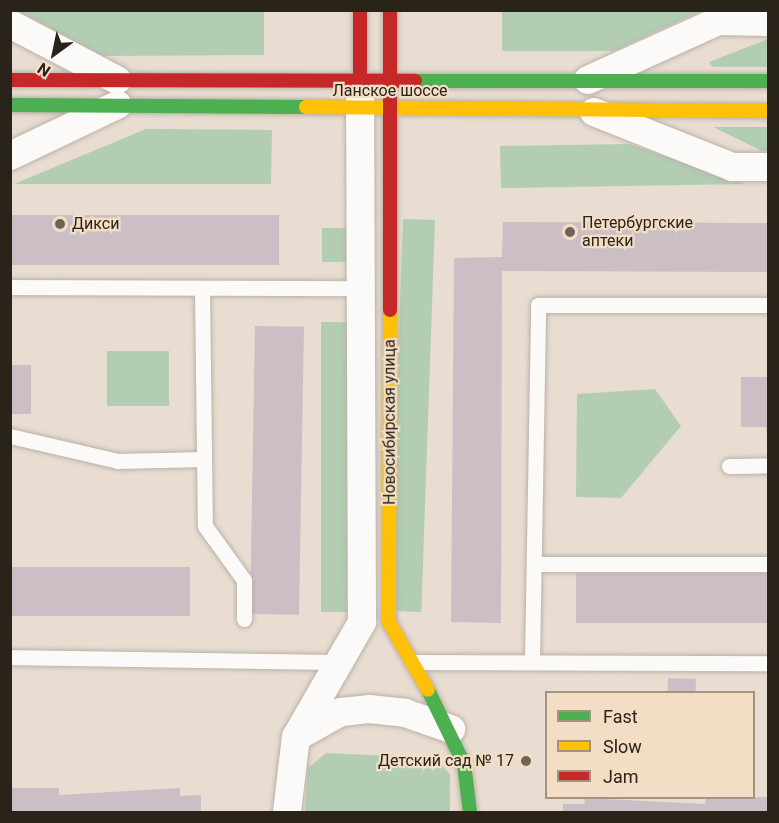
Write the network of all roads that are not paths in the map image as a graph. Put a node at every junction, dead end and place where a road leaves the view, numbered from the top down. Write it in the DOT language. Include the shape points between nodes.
graph roads {
  1 [pos="360,10"];
  2 [pos="390,10"];
  3 [pos="768,22"];
  4 [pos="10,24"];
  5 [pos="10,80"];
  6 [pos="390,81"];
  7 [pos="768,81"];
  8 [pos="117,93"];
  9 [pos="360,94"];
  10 [pos="586,95"];
  11 [pos="10,105"];
  12 [pos="390,108"];
  13 [pos="768,111"];
  14 [pos="10,156"];
  15 [pos="768,167"];
  16 [pos="10,287"];
  17 [pos="202,288"];
  18 [pos="360,288"];
  19 [pos="768,305"];
  20 [pos="10,436"];
  21 [pos="204,459"];
  22 [pos="768,465"];
  23 [pos="729,466"];
  24 [pos="534,564"];
  25 [pos="768,564"];
  26 [pos="244,619"];
  27 [pos="10,657"];
  28 [pos="532,661"];
  29 [pos="342,662"];
  30 [pos="409,662"];
  31 [pos="768,663"];
  32 [pos="451,729"];
  33 [pos="296,737"];
  34 [pos="287,813"];
  35 [pos="470,813"];
  1 -- 9 [label="main road, Новосибирская улица"];
  2 -- 6 [label="main road, Новосибирская улица"];
  3 -- 10 [label="street" via="718,21"];
  4 -- 8 [label="street"];
  5 -- 8 [label="main road, Ланское шоссе"];
  6 -- 9 [label="main road, Ланское шоссе"];
  6 -- 10 [label="main road, Ланское шоссе"];
  6 -- 12 [label="main road, Новосибирская улица"];
  7 -- 10 [label="main road, Ланское шоссе"];
  8 -- 9 [label="main road, Ланское шоссе"];
  8 -- 9 [label="main road, Ланское шоссе"];
  8 -- 11 [label="main road, Ланское шоссе"];
  8 -- 14 [label="street"];
  9 -- 12 [label="main road, Ланское шоссе"];
  9 -- 18 [label="street, Новосибирская улица"];
  10 -- 12 [label="main road, Ланское шоссе"];
  10 -- 13 [label="main road, Ланское шоссе"];
  10 -- 15 [label="street" via="732,167"];
  12 -- 30 [label="main road, Новосибирская улица" via="389,622"];
  16 -- 17 [label="lane"];
  17 -- 18 [label="lane"];
  17 -- 21 [label="lane"];
  18 -- 29 [label="street, Новосибирская улица" via="362,622"];
  19 -- 24 [label="lane" via="538,305"];
  20 -- 21 [label="lane" via="118,461"];
  21 -- 26 [label="lane" via="205,526 244,580"];
  22 -- 23 [label="lane"];
  24 -- 25 [label="lane"];
  24 -- 28 [label="lane"];
  27 -- 29 [label="lane"];
  28 -- 30 [label="lane"];
  28 -- 31 [label="lane"];
  29 -- 33 [label="street, Новосибирская улица"];
  30 -- 32 [label="main road, Новосибирская улица"];
  32 -- 33 [label="street" via="405,713 369,709 341,712"];
  32 -- 35 [label="main road, Новосибирская улица" via="464,764"];
  33 -- 34 [label="street, Новосибирская улица"];
}
